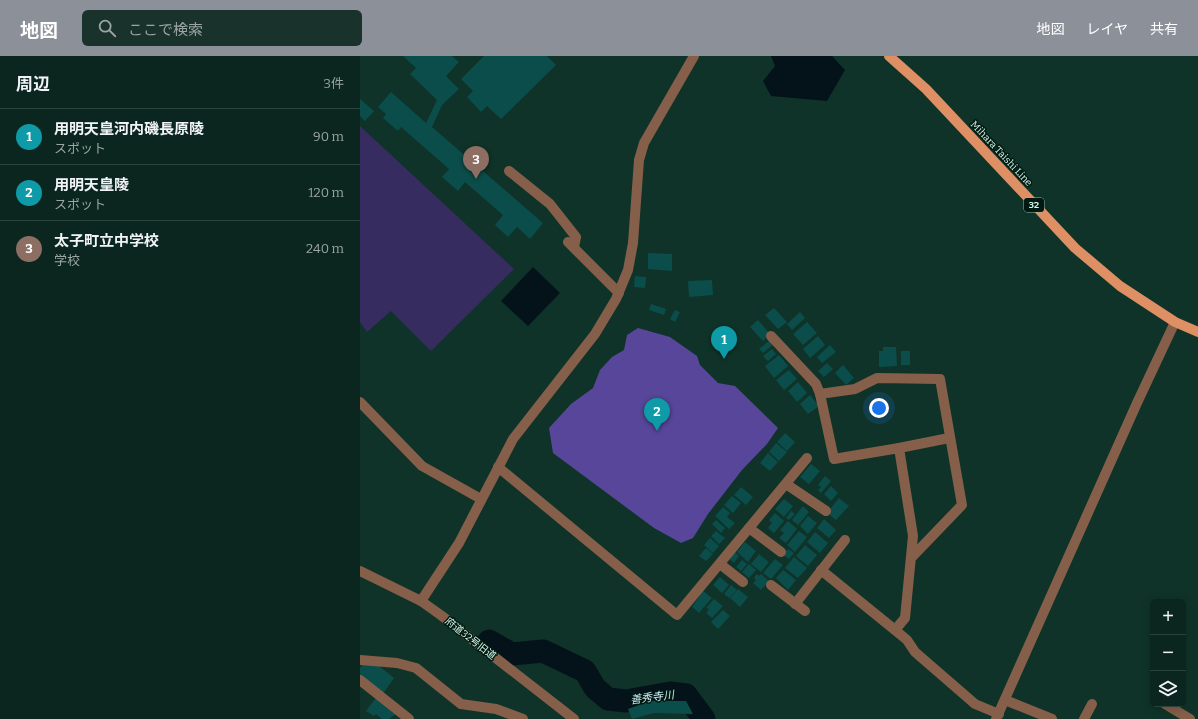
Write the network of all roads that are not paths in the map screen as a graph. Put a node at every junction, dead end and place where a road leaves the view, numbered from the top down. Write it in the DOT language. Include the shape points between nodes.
graph roads {
  1 [pos="694,56"];
  2 [pos="889,56"];
  3 [pos="509,171"];
  4 [pos="619,293"];
  5 [pos="1175,322"];
  6 [pos="1198,332"];
  7 [pos="771,336"];
  8 [pos="820,394"];
  9 [pos="360,402"];
  10 [pos="949,438"];
  11 [pos="899,448"];
  12 [pos="807,458"];
  13 [pos="498,467"];
  14 [pos="786,484"];
  15 [pos="481,499"];
  16 [pos="826,511"];
  17 [pos="749,528"];
  18 [pos="845,540"];
  19 [pos="781,552"];
  20 [pos="912,557"];
  21 [pos="720,564"];
  22 [pos="821,570"];
  23 [pos="360,571"];
  24 [pos="744,582"];
  25 [pos="771,585"];
  26 [pos="421,601"];
  27 [pos="795,604"];
  28 [pos="805,611"];
  29 [pos="896,630"];
  30 [pos="360,660"];
  31 [pos="360,680"];
  32 [pos="1005,700"];
  33 [pos="1092,704"];
  34 [pos="1171,707"];
  35 [pos="998,717"];
  36 [pos="409,719"];
  37 [pos="522,719"];
  38 [pos="574,719"];
  39 [pos="1052,719"];
  40 [pos="1084,719"];
  41 [pos="1190,719"];
  1 -- 4 [label="street" via="644,143 637,179 633,243 628,270"];
  2 -- 5 [label="main road, Mihara Taishi Line / 32" via="926,89 1074,248 1120,286"];
  3 -- 4 [label="street" via="550,204 576,238 571,244"];
  4 -- 13 [label="street" via="596,334 513,439"];
  5 -- 6 [label="main road, Mihara Taishi Line / 32"];
  5 -- 32 [label="street"];
  7 -- 8 [label="street" via="816,384"];
  8 -- 10 [label="street" via="855,389 877,378 940,379"];
  8 -- 11 [label="street" via="834,459"];
  9 -- 15 [label="street" via="422,466"];
  10 -- 11 [label="street"];
  10 -- 20 [label="street" via="962,505"];
  11 -- 20 [label="street" via="913,536"];
  12 -- 14 [label="street"];
  13 -- 15 [label="street"];
  13 -- 21 [label="street" via="677,615"];
  14 -- 16 [label="street"];
  14 -- 17 [label="street"];
  15 -- 26 [label="street" via="459,543"];
  17 -- 19 [label="street"];
  17 -- 21 [label="street"];
  18 -- 22 [label="street"];
  20 -- 29 [label="street" via="905,618"];
  21 -- 24 [label="street"];
  22 -- 27 [label="street"];
  22 -- 29 [label="street"];
  23 -- 26 [label="street, 府道32号旧道"];
  25 -- 27 [label="street"];
  26 -- 38 [label="street, 府道32号旧道"];
  27 -- 28 [label="street"];
  29 -- 35 [label="street" via="915,652 974,704"];
  30 -- 37 [label="street" via="398,663 416,668 461,704 491,708"];
  31 -- 36 [label="street"];
  32 -- 35 [label="street"];
  32 -- 39 [label="street"];
  33 -- 40 [label="street"];
  34 -- 41 [label="street"];
}
